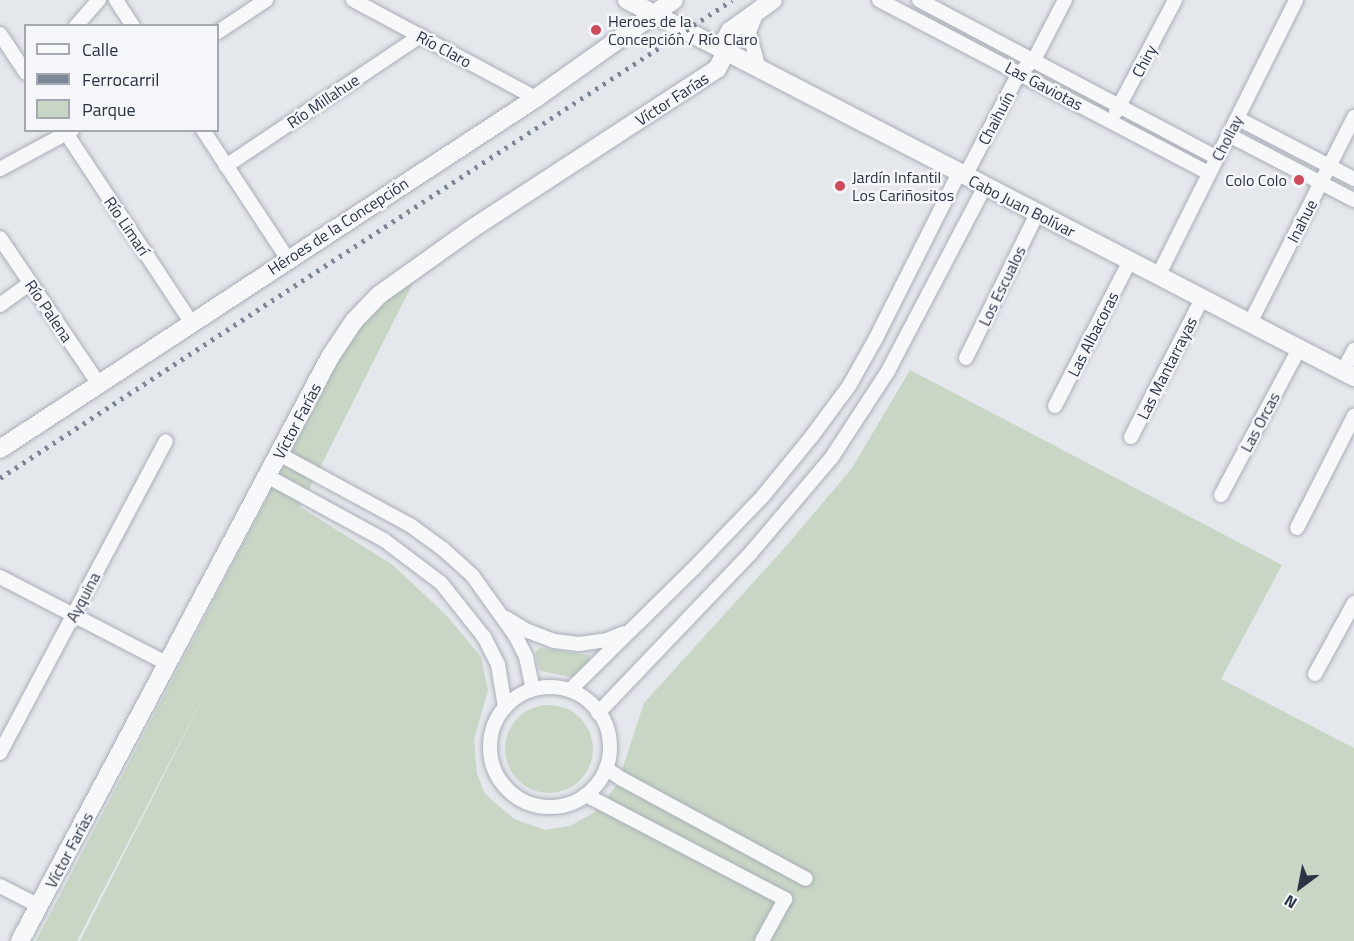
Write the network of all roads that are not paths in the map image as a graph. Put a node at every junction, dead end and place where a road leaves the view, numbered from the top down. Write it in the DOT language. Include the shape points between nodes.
graph roads {
  1 [pos="99,0"];
  2 [pos="116,0"];
  3 [pos="266,0"];
  4 [pos="353,0"];
  5 [pos="627,0"];
  6 [pos="674,0"];
  7 [pos="879,0"];
  8 [pos="919,0"];
  9 [pos="1065,0"];
  10 [pos="1175,0"];
  11 [pos="1296,0"];
  12 [pos="766,5"];
  13 [pos="946,6"];
  14 [pos="655,15"];
  15 [pos="78,24"];
  16 [pos="132,24"];
  17 [pos="934,28"];
  18 [pos="219,31"];
  19 [pos="0,34"];
  20 [pos="420,36"];
  21 [pos="725,46"];
  22 [pos="1034,60"];
  23 [pos="24,70"];
  24 [pos="759,70"];
  25 [pos="1019,73"];
  26 [pos="536,98"];
  27 [pos="1120,106"];
  28 [pos="1354,117"];
  29 [pos="1237,118"];
  30 [pos="1112,121"];
  31 [pos="68,132"];
  32 [pos="204,132"];
  33 [pos="1229,135"];
  34 [pos="1217,158"];
  35 [pos="226,165"];
  36 [pos="1329,166"];
  37 [pos="0,169"];
  38 [pos="1209,173"];
  39 [pos="962,175"];
  40 [pos="1354,179"];
  41 [pos="1322,183"];
  42 [pos="985,186"];
  43 [pos="1354,200"];
  44 [pos="1038,214"];
  45 [pos="0,238"];
  46 [pos="287,258"];
  47 [pos="1130,261"];
  48 [pos="1158,276"];
  49 [pos="30,283"];
  50 [pos="1202,299"];
  51 [pos="0,305"];
  52 [pos="191,322"];
  53 [pos="1250,323"];
  54 [pos="1299,349"];
  55 [pos="1354,350"];
  56 [pos="966,358"];
  57 [pos="1348,374"];
  58 [pos="99,384"];
  59 [pos="1055,406"];
  60 [pos="1354,416"];
  61 [pos="1131,437"];
  62 [pos="166,441"];
  63 [pos="0,449"];
  64 [pos="279,454"];
  65 [pos="267,476"];
  66 [pos="1221,495"];
  67 [pos="380,509"];
  68 [pos="1297,528"];
  69 [pos="367,531"];
  70 [pos="0,577"];
  71 [pos="1354,603"];
  72 [pos="73,615"];
  73 [pos="502,616"];
  74 [pos="631,630"];
  75 [pos="168,664"];
  76 [pos="1315,674"];
  77 [pos="533,689"];
  78 [pos="570,690"];
  79 [pos="506,707"];
  80 [pos="598,713"];
  81 [pos="0,753"];
  82 [pos="606,768"];
  83 [pos="586,795"];
  84 [pos="806,879"];
  85 [pos="0,886"];
  86 [pos="39,906"];
  87 [pos="20,941"];
  88 [pos="762,941"];
  1 -- 15 [label="street"];
  2 -- 16 [label="street"];
  3 -- 18 [label="street"];
  4 -- 20 [label="street, Río Claro"];
  5 -- 14 [label="street, Cabo Juan Bolívar"];
  6 -- 14 [label="street, Héroes de la Concepción"];
  7 -- 17 [label="street, Las Gaviotas"];
  8 -- 13 [label="street, Las Gaviotas"];
  9 -- 22 [label="street, Chaihuín"];
  10 -- 27 [label="street, Chiry"];
  11 -- 29 [label="street, Chollay"];
  12 -- 21 [label="street" via="730,31"];
  12 -- 24 [label="street" via="749,32"];
  13 -- 17 [label="street"];
  13 -- 22 [label="street, Las Gaviotas"];
  14 -- 21 [label="street, Cabo Juan Bolívar"];
  14 -- 26 [label="street, Héroes de la Concepción"];
  17 -- 25 [label="street, Las Gaviotas"];
  19 -- 23 [label="street"];
  20 -- 26 [label="street, Río Claro"];
  20 -- 35 [label="street, Río Millahue"];
  21 -- 24 [label="street, Cabo Juan Bolívar"];
  21 -- 64 [label="street, Víctor Farías" via="717,69 473,228 379,295 354,321 330,357"];
  22 -- 25 [label="street, Chaihuín"];
  22 -- 27 [label="street, Las Gaviotas"];
  24 -- 39 [label="street, Cabo Juan Bolívar"];
  25 -- 30 [label="street, Las Gaviotas"];
  25 -- 39 [label="street, Chaihuín"];
  26 -- 46 [label="street, Héroes de la Concepción"];
  27 -- 30 [label="street, Chiry"];
  27 -- 34 [label="street, Las Gaviotas"];
  28 -- 36 [label="street, Inahue"];
  29 -- 33 [label="street, Chollay"];
  29 -- 36 [label="street"];
  30 -- 38 [label="street, Las Gaviotas"];
  31 -- 37 [label="street"];
  31 -- 52 [label="street, Río Limarí"];
  32 -- 35 [label="street"];
  33 -- 34 [label="street, Chollay"];
  33 -- 41 [label="street"];
  34 -- 38 [label="street, Chollay"];
  35 -- 46 [label="street"];
  36 -- 40 [label="street"];
  36 -- 41 [label="street, Inahue"];
  38 -- 48 [label="street, Chollay"];
  39 -- 42 [label="street, Cabo Juan Bolívar"];
  39 -- 74 [label="street, Chaihuín" via="849,386 763,496"];
  41 -- 43 [label="street"];
  41 -- 53 [label="street, Inahue"];
  42 -- 44 [label="street, Cabo Juan Bolívar"];
  42 -- 80 [label="street" via="888,372 832,457 750,554"];
  44 -- 47 [label="street, Cabo Juan Bolívar"];
  44 -- 56 [label="street, Los Escualos"];
  45 -- 49 [label="street, Río Palena"];
  46 -- 52 [label="street, Héroes de la Concepción"];
  47 -- 48 [label="street, Cabo Juan Bolívar"];
  47 -- 59 [label="street, Las Albacoras"];
  48 -- 50 [label="street, Cabo Juan Bolívar"];
  49 -- 51 [label="street"];
  49 -- 58 [label="street, Río Palena"];
  50 -- 53 [label="street, Cabo Juan Bolívar"];
  50 -- 61 [label="street, Las Mantarrayas"];
  52 -- 58 [label="street, Héroes de la Concepción"];
  53 -- 54 [label="street, Cabo Juan Bolívar"];
  54 -- 57 [label="street, Cabo Juan Bolívar"];
  54 -- 66 [label="street, Las Orcas"];
  55 -- 57 [label="street"];
  58 -- 63 [label="street, Héroes de la Concepción"];
  60 -- 68 [label="street"];
  62 -- 72 [label="street, Ayquina"];
  64 -- 65 [label="street, Víctor Farías"];
  64 -- 67 [label="street"];
  65 -- 69 [label="street"];
  65 -- 75 [label="street, Víctor Farías"];
  67 -- 69 [label="street"];
  67 -- 73 [label="street" via="444,549 472,575"];
  69 -- 79 [label="street" via="417,563 460,605 498,665"];
  70 -- 72 [label="street"];
  71 -- 76 [label="street"];
  72 -- 75 [label="street"];
  72 -- 81 [label="street, Ayquina"];
  73 -- 74 [label="street" via="554,641 579,644 607,640"];
  73 -- 77 [label="street" via="526,657"];
  74 -- 78 [label="street, Chaihuín"];
  75 -- 86 [label="street, Víctor Farías"];
  77 -- 78 [label="street"];
  77 -- 79 [label="street" via="514,698"];
  78 -- 80 [label="street"];
  79 -- 83 [label="street" via="491,730 489,750 504,787 520,800 538,806 556,807"];
  80 -- 82 [label="street" via="609,735"];
  82 -- 83 [label="street"];
  82 -- 84 [label="street"];
  83 -- 88 [label="street" via="785,899"];
  85 -- 86 [label="street"];
  86 -- 87 [label="street, Víctor Farías"];
}
